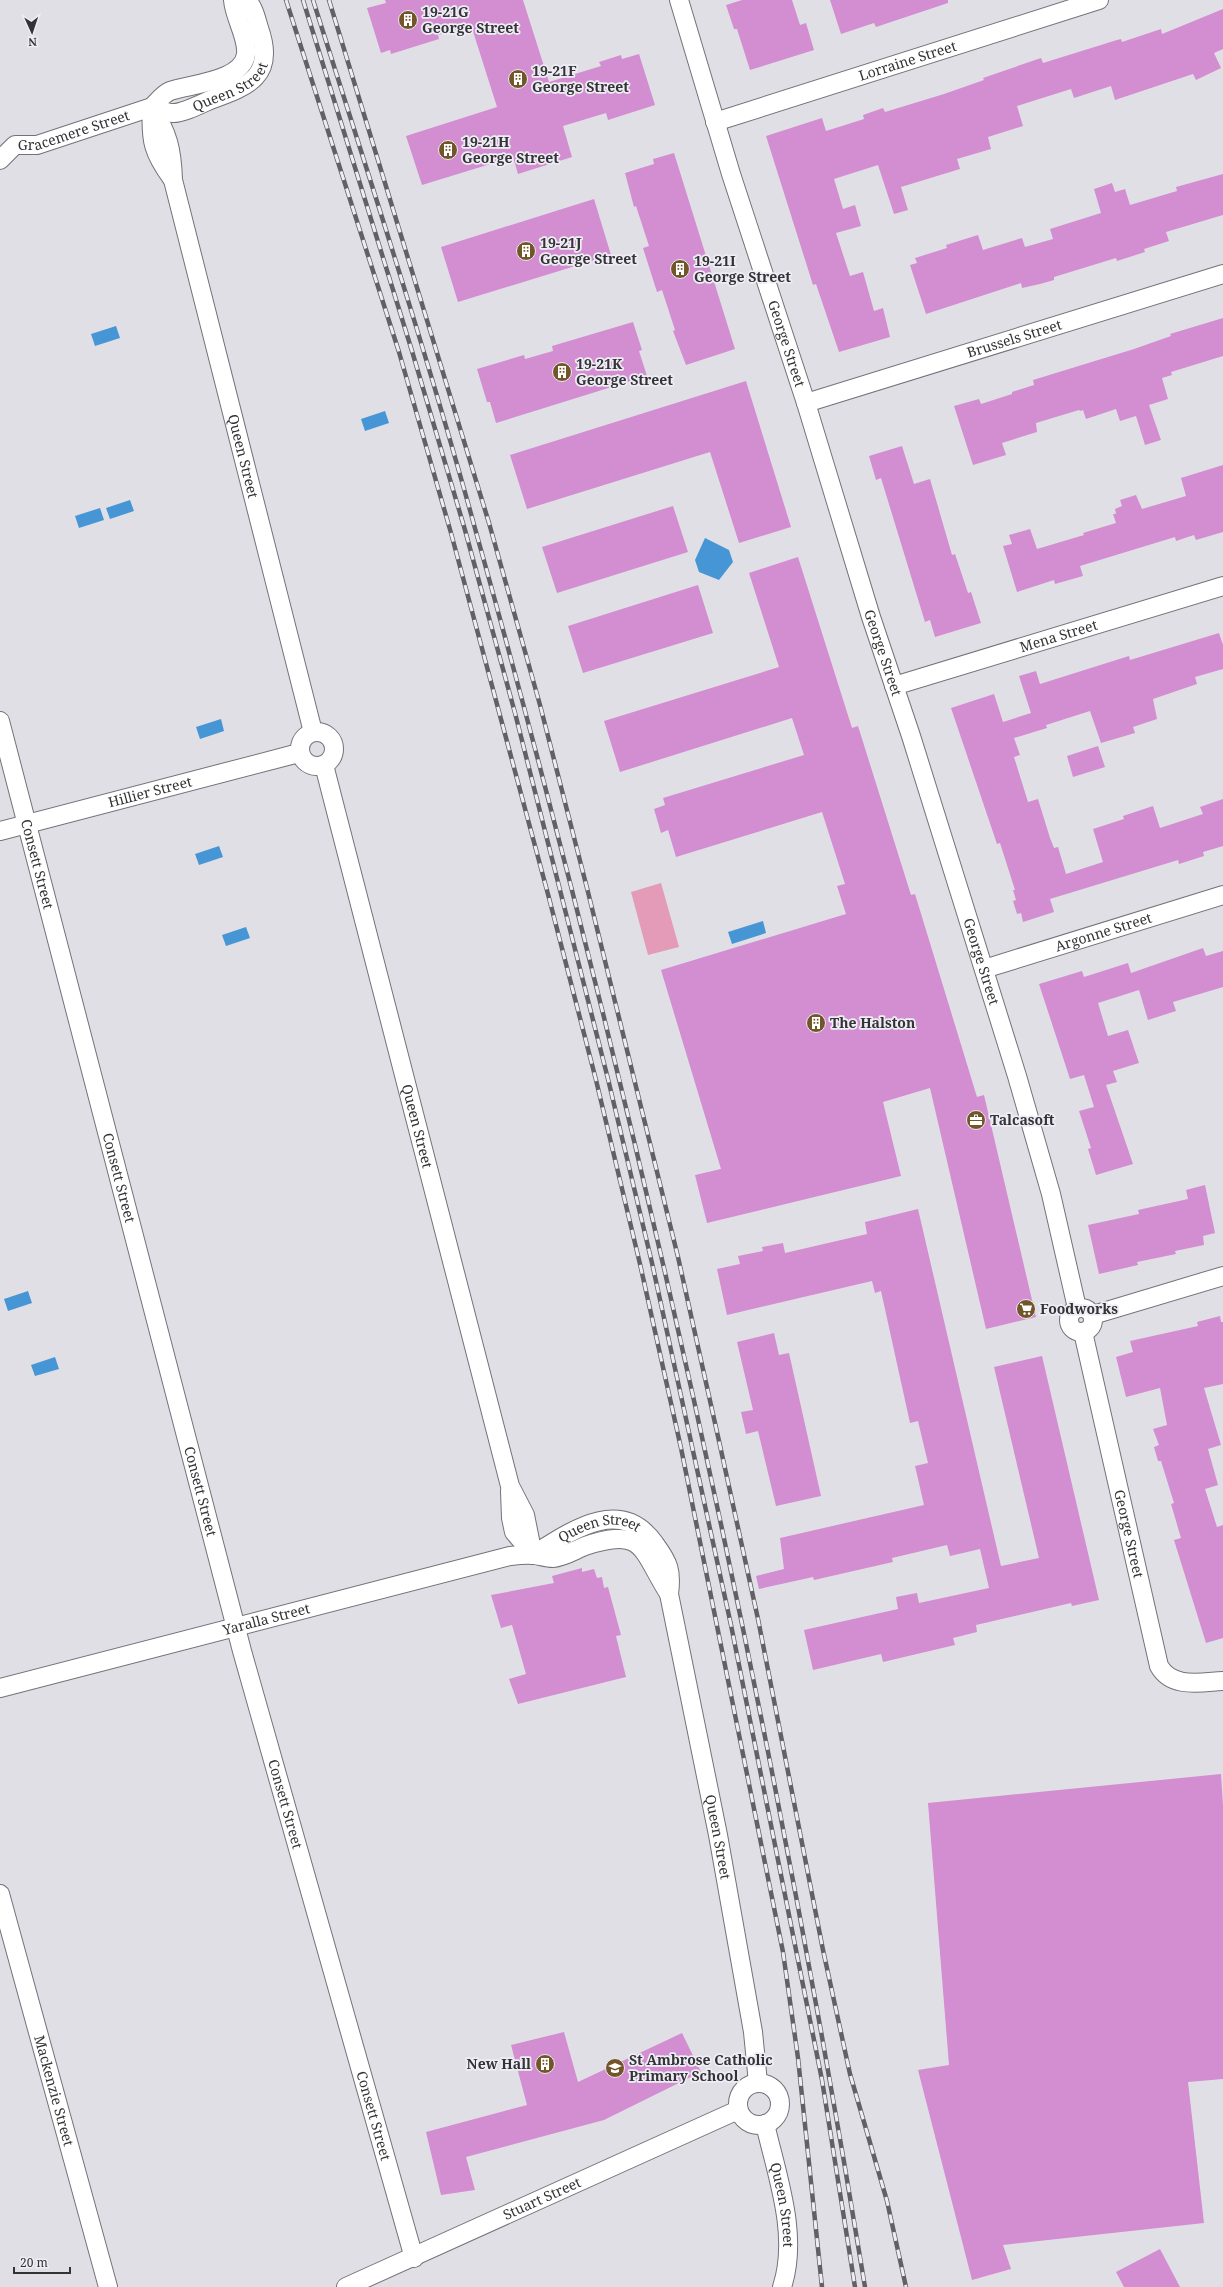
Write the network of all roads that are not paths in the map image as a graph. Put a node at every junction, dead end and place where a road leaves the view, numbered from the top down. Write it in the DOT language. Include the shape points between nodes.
graph roads {
  1 [pos="233,0"];
  2 [pos="247,0"];
  3 [pos="679,0"];
  4 [pos="1099,0"];
  5 [pos="152,108"];
  6 [pos="715,122"];
  7 [pos="0,160"];
  8 [pos="1223,274"];
  9 [pos="806,403"];
  10 [pos="1223,586"];
  11 [pos="894,686"];
  12 [pos="0,721"];
  13 [pos="313,732"];
  14 [pos="299,753"];
  15 [pos="324,765"];
  16 [pos="27,824"];
  17 [pos="0,831"];
  18 [pos="1223,895"];
  19 [pos="984,969"];
  20 [pos="1223,1276"];
  21 [pos="1077,1308"];
  22 [pos="1093,1315"];
  23 [pos="1083,1332"];
  24 [pos="533,1554"];
  25 [pos="237,1626"];
  26 [pos="1223,1681"];
  27 [pos="0,1688"];
  28 [pos="0,1894"];
  29 [pos="758,2083"];
  30 [pos="738,2110"];
  31 [pos="765,2124"];
  32 [pos="414,2258"];
  33 [pos="108,2287"];
  34 [pos="346,2287"];
  35 [pos="782,2287"];
  1 -- 5 [label="street, Queen Street" via="246,53 239,68 230,75 168,92"];
  2 -- 5 [label="street, Queen Street" via="263,39 265,56 252,82 241,89 173,114"];
  3 -- 6 [label="street, George Street"];
  4 -- 6 [label="street, Lorraine Street"];
  5 -- 7 [label="street, Gracemere Street" via="37,145 14,145"];
  5 -- 13 [label="street, Queen Street" via="165,129 172,156 173,180"];
  6 -- 9 [label="street, George Street"];
  8 -- 9 [label="street, Brussels Street"];
  9 -- 11 [label="street, George Street"];
  10 -- 11 [label="street, Mena Street"];
  11 -- 19 [label="street, George Street"];
  12 -- 16 [label="street, Consett Street"];
  13 -- 14 [label="street" via="304,738"];
  13 -- 15 [label="street" via="329,736 334,746 332,758"];
  14 -- 15 [label="street" via="309,765"];
  14 -- 16 [label="street, Hillier Street"];
  15 -- 24 [label="street, Queen Street" via="510,1486 510,1518 514,1532"];
  16 -- 17 [label="street, Hillier Street"];
  16 -- 25 [label="street, Consett Street"];
  18 -- 19 [label="street, Argonne Street"];
  19 -- 21 [label="street, George Street" via="1051,1194"];
  20 -- 22 [label="street"];
  21 -- 22 [label="street" via="1086,1308"];
  21 -- 23 [label="street" via="1069,1315 1069,1324 1076,1331"];
  22 -- 23 [label="street" via="1092,1326"];
  23 -- 26 [label="street, George Street" via="1159,1666 1165,1676 1179,1682"];
  24 -- 25 [label="street, Yaralla Street" via="510,1556"];
  24 -- 29 [label="street, Queen Street" via="578,1529 610,1519 626,1520 642,1528 664,1557 671,1576 669,1594 718,1835 753,2032"];
  25 -- 27 [label="street, Yaralla Street"];
  25 -- 32 [label="street, Consett Street"];
  28 -- 33 [label="street, Mackenzie Street"];
  29 -- 30 [label="street" via="742,2091"];
  29 -- 31 [label="street" via="770,2085 780,2100 776,2118"];
  30 -- 31 [label="street" via="746,2121 752,2124"];
  30 -- 32 [label="street, Stuart Street"];
  31 -- 35 [label="street, Queen Street" via="784,2208 788,2240 788,2266"];
  32 -- 34 [label="street, Stuart Street"];
}
